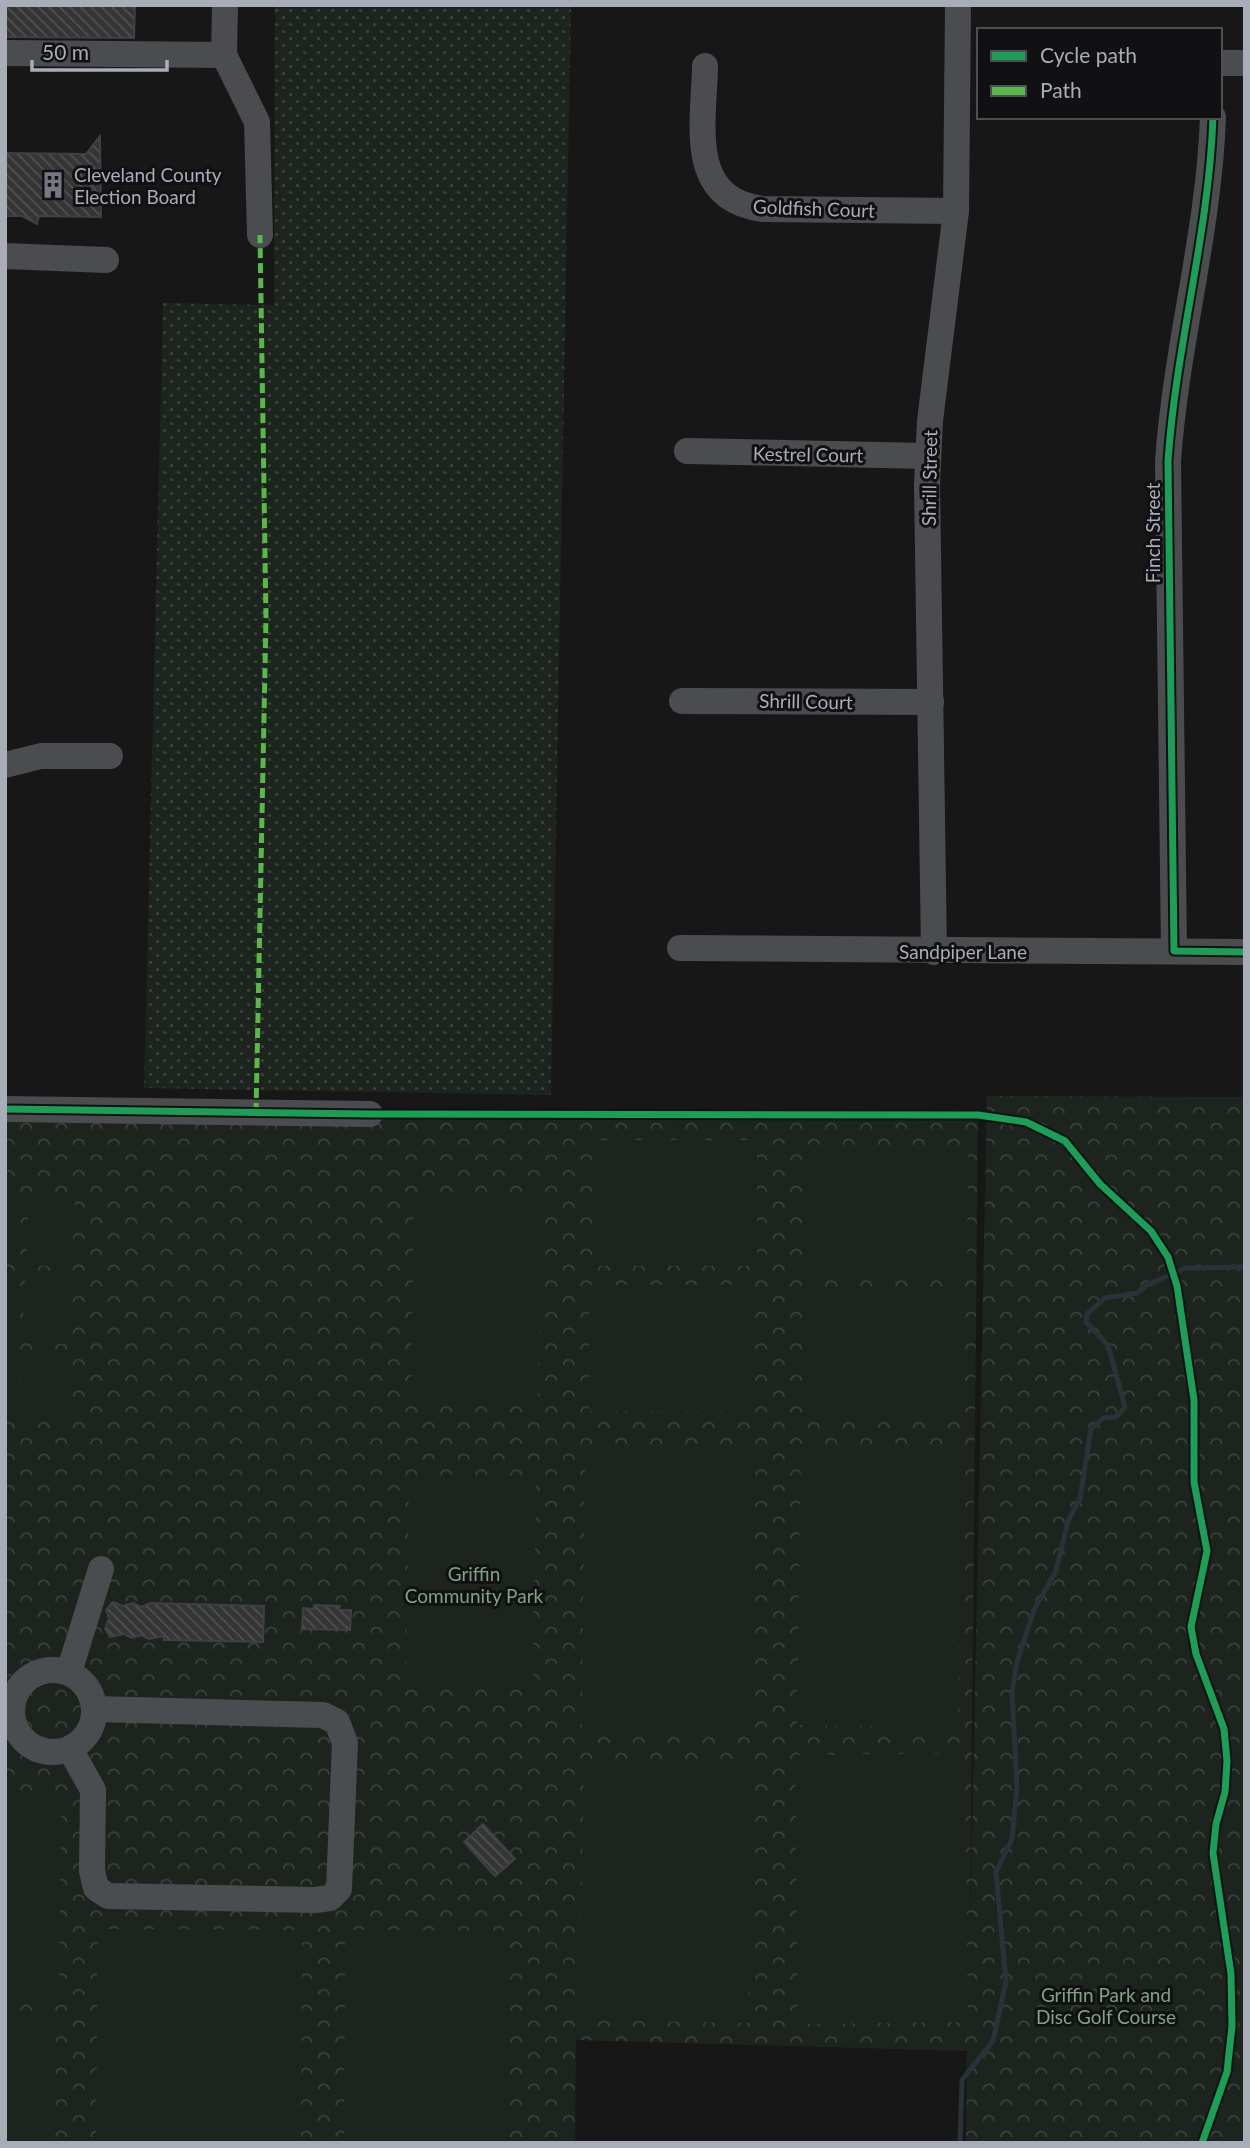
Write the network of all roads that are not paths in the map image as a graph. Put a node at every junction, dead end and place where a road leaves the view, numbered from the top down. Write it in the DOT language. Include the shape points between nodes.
graph roads {
  1 [pos="225,5"];
  2 [pos="958,5"];
  3 [pos="5,53"];
  4 [pos="224,55"];
  5 [pos="968,60"];
  6 [pos="1222,63"];
  7 [pos="1245,63"];
  8 [pos="705,66"];
  9 [pos="1213,119"];
  10 [pos="956,211"];
  11 [pos="260,235"];
  12 [pos="5,256"];
  13 [pos="106,260"];
  14 [pos="687,452"];
  15 [pos="928,456"];
  16 [pos="682,701"];
  17 [pos="931,702"];
  18 [pos="110,755"];
  19 [pos="5,765"];
  20 [pos="680,948"];
  21 [pos="1174,951"];
  22 [pos="934,952"];
  23 [pos="1245,952"];
  24 [pos="5,1109"];
  25 [pos="370,1114"];
  26 [pos="101,1569"];
  27 [pos="69,1672"];
  28 [pos="13,1684"];
  29 [pos="94,1709"];
  30 [pos="9,1713"];
  31 [pos="70,1749"];
  1 -- 4 [label="street"];
  2 -- 5 [label="street, Shrill Street"];
  3 -- 4 [label="street"];
  4 -- 11 [label="street" via="257,122"];
  5 -- 10 [label="street, Shrill Street"];
  6 -- 7 [label="street"];
  8 -- 10 [label="street, Goldfish Court" via="705,162 713,182 731,200 772,209"];
  9 -- 21 [label="street, Finch Street" via="1207,195 1168,461"];
  10 -- 15 [label="street, Shrill Street"];
  12 -- 13 [label="street"];
  14 -- 15 [label="street, Kestrel Court"];
  15 -- 17 [label="street, Shrill Street"];
  16 -- 17 [label="street, Shrill Court"];
  17 -- 22 [label="street, Shrill Street"];
  18 -- 19 [label="street" via="41,756"];
  20 -- 22 [label="street, Sandpiper Lane"];
  21 -- 22 [label="street, Sandpiper Lane"];
  21 -- 23 [label="street, Sandpiper Lane"];
  24 -- 25 [label="street"];
  26 -- 27 [label="street"];
  27 -- 28 [label="street" via="42,1671"];
  27 -- 29 [label="street" via="87,1687"];
  28 -- 30 [label="street"];
  29 -- 31 [label="street" via="88,1733"];
  29 -- 31 [label="street" via="323,1715 337,1722 345,1743 339,1889 330,1898 315,1900 108,1896 96,1888 92,1871 93,1790"];
  30 -- 31 [label="street" via="18,1733 36,1749"];
}
